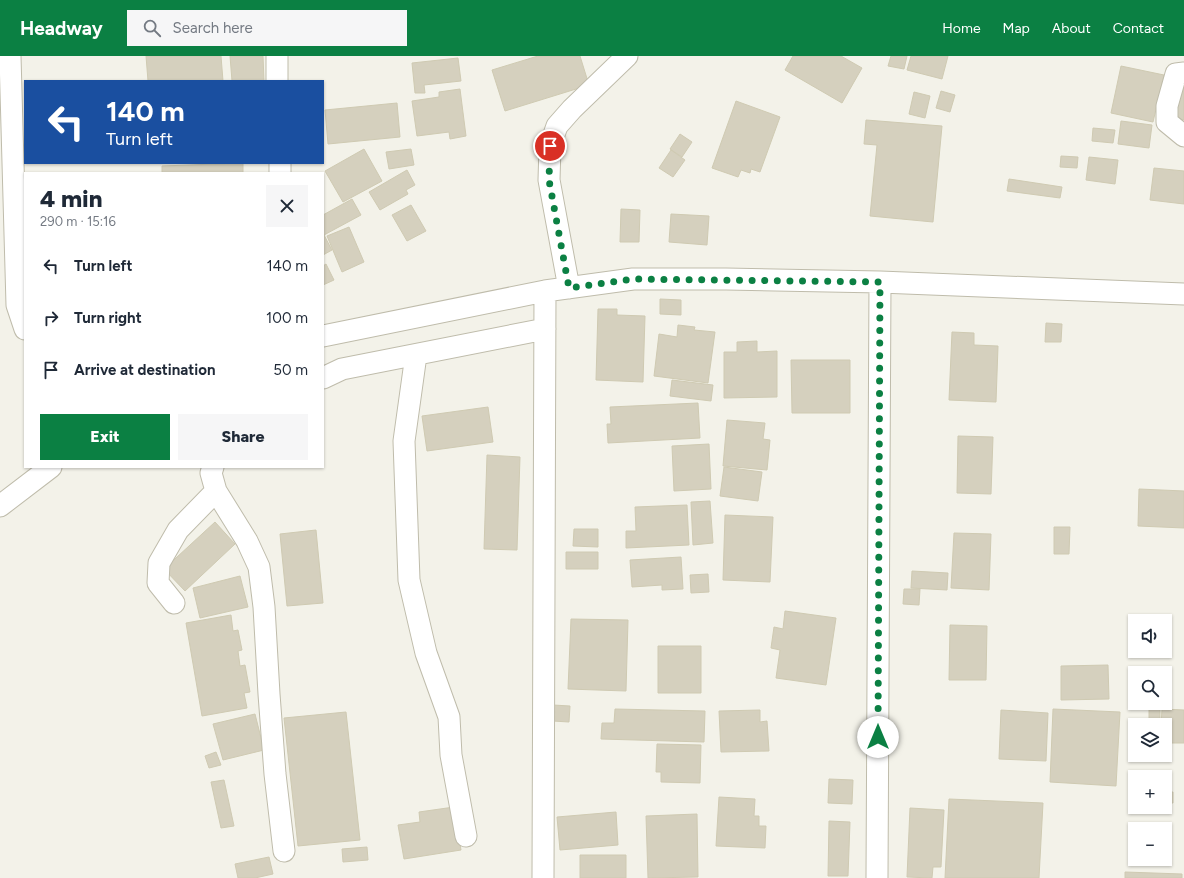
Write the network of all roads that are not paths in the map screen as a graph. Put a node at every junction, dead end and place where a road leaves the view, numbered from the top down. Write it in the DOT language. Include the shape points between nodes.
graph roads {
  1 [pos="10,56"];
  2 [pos="276,56"];
  3 [pos="627,56"];
  4 [pos="1184,73"];
  5 [pos="277,80"];
  6 [pos="1184,136"];
  7 [pos="880,282"];
  8 [pos="569,288"];
  9 [pos="545,291"];
  10 [pos="1184,294"];
  11 [pos="24,326"];
  12 [pos="545,329"];
  13 [pos="324,336"];
  14 [pos="416,355"];
  15 [pos="324,378"];
  16 [pos="50,468"];
  17 [pos="213,468"];
  18 [pos="216,491"];
  19 [pos="0,506"];
  20 [pos="174,603"];
  21 [pos="466,836"];
  22 [pos="284,851"];
  23 [pos="543,878"];
  24 [pos="877,878"];
  1 -- 11 [label="street" via="17,304"];
  2 -- 5 [label="street"];
  3 -- 8 [label="street" via="557,126 550,146 549,180"];
  4 -- 6 [label="street" via="1176,74 1167,106 1167,122"];
  7 -- 8 [label="street" via="633,279"];
  7 -- 10 [label="street"];
  7 -- 24 [label="street"];
  8 -- 9 [label="street"];
  9 -- 12 [label="street"];
  9 -- 13 [label="street"];
  12 -- 14 [label="street"];
  12 -- 23 [label="street"];
  14 -- 15 [label="street" via="342,370"];
  14 -- 21 [label="street" via="404,441 409,580 426,653 449,717 451,755"];
  16 -- 19 [label="street"];
  17 -- 18 [label="street" via="211,473"];
  18 -- 20 [label="street" via="178,530 159,563 158,583"];
  18 -- 22 [label="street" via="247,541 259,567 275,774"];
}
